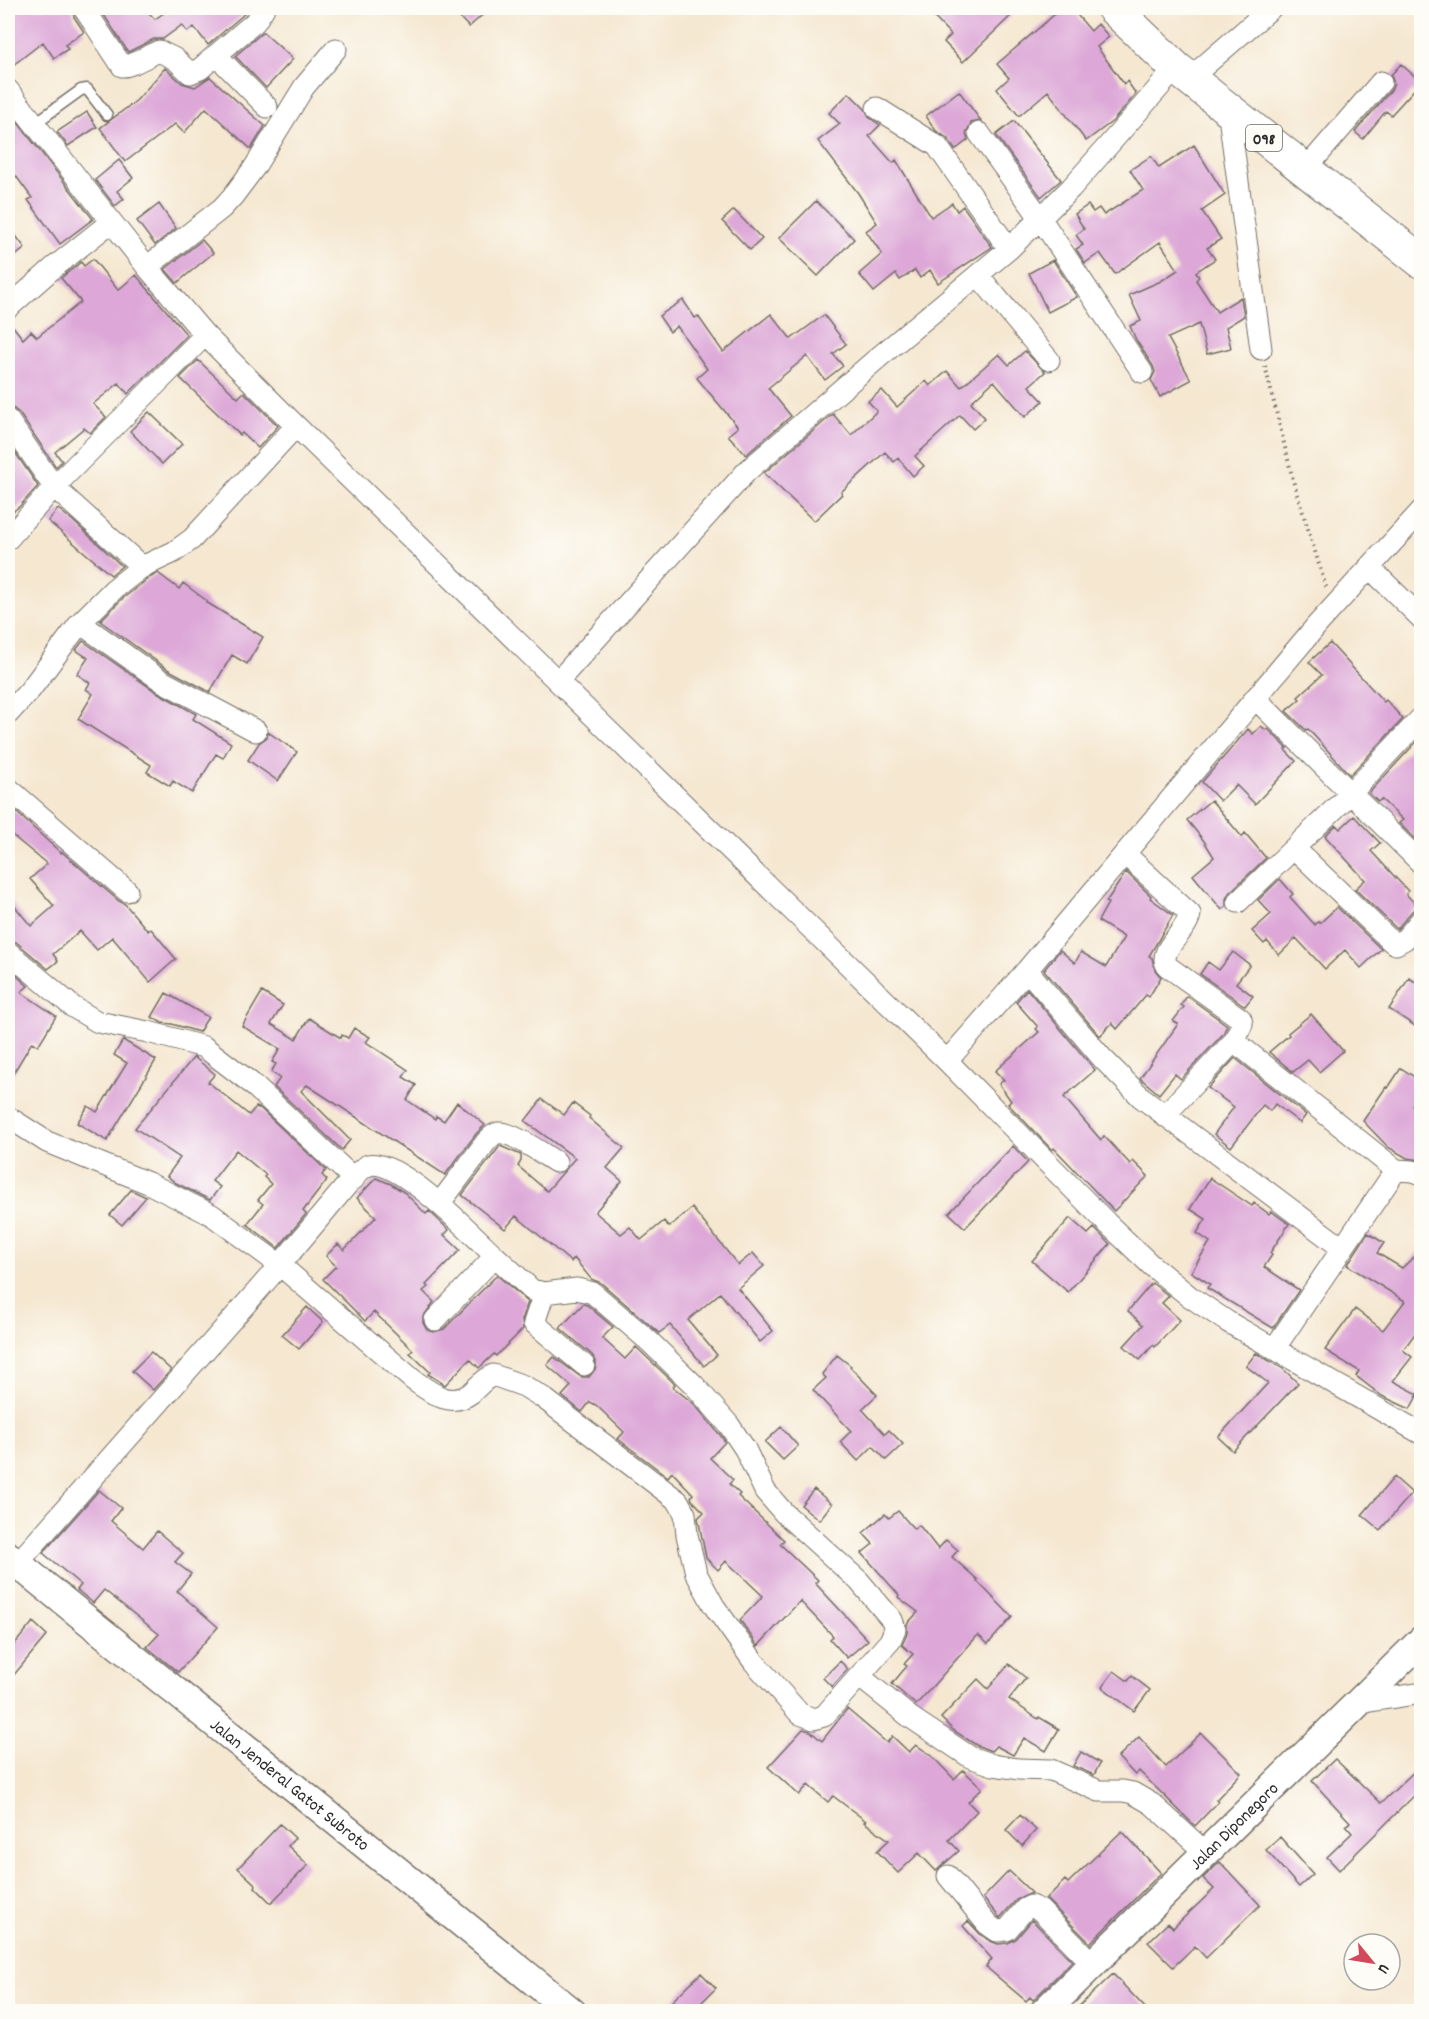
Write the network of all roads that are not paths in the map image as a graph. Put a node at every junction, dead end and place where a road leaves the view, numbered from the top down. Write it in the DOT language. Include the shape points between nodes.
graph roads {
  1 [pos="90,8"];
  2 [pos="1113,8"];
  3 [pos="1270,8"];
  4 [pos="255,12"];
  5 [pos="336,49"];
  6 [pos="216,55"];
  7 [pos="1183,74"];
  8 [pos="1381,82"];
  9 [pos="8,90"];
  10 [pos="267,107"];
  11 [pos="877,108"];
  12 [pos="1228,109"];
  13 [pos="107,115"];
  14 [pos="34,124"];
  15 [pos="979,133"];
  16 [pos="1305,170"];
  17 [pos="1041,219"];
  18 [pos="111,222"];
  19 [pos="1009,249"];
  20 [pos="1422,262"];
  21 [pos="147,267"];
  22 [pos="978,275"];
  23 [pos="8,308"];
  24 [pos="206,335"];
  25 [pos="1261,349"];
  26 [pos="1049,360"];
  27 [pos="1142,372"];
  28 [pos="8,420"];
  29 [pos="296,426"];
  30 [pos="54,487"];
  31 [pos="1422,510"];
  32 [pos="8,539"];
  33 [pos="142,567"];
  34 [pos="1369,567"];
  35 [pos="1422,619"];
  36 [pos="80,623"];
  37 [pos="559,680"];
  38 [pos="1255,698"];
  39 [pos="8,714"];
  40 [pos="1422,717"];
  41 [pos="256,731"];
  42 [pos="8,788"];
  43 [pos="1350,794"];
  44 [pos="1294,848"];
  45 [pos="1125,854"];
  46 [pos="1422,864"];
  47 [pos="127,891"];
  48 [pos="1238,902"];
  49 [pos="1422,919"];
  50 [pos="8,952"];
  51 [pos="1027,970"];
  52 [pos="1234,1041"];
  53 [pos="947,1061"];
  54 [pos="1164,1116"];
  55 [pos="8,1117"];
  56 [pos="556,1162"];
  57 [pos="1396,1170"];
  58 [pos="1422,1174"];
  59 [pos="354,1179"];
  60 [pos="440,1203"];
  61 [pos="1342,1248"];
  62 [pos="495,1256"];
  63 [pos="280,1265"];
  64 [pos="544,1293"];
  65 [pos="435,1320"];
  66 [pos="1274,1349"];
  67 [pos="584,1365"];
  68 [pos="1422,1434"];
  69 [pos="12,1560"];
  70 [pos="1422,1640"];
  71 [pos="859,1676"];
  72 [pos="1422,1694"];
  73 [pos="1358,1702"];
  74 [pos="1206,1853"];
  75 [pos="948,1876"];
  76 [pos="1093,1964"];
  77 [pos="572,2012"];
  78 [pos="1044,2012"];
  1 -- 6 [label="street" via="85,10 122,66 159,51 190,73"];
  2 -- 7 [label="main road, 098"];
  3 -- 7 [label="street"];
  4 -- 6 [label="street"];
  5 -- 21 [label="street" via="304,87 233,196"];
  6 -- 10 [label="street"];
  7 -- 12 [label="main road, 098"];
  7 -- 17 [label="street"];
  8 -- 16 [label="street"];
  9 -- 14 [label="street"];
  11 -- 19 [label="street" via="938,146"];
  12 -- 16 [label="main road, 098"];
  12 -- 25 [label="street"];
  13 -- 14 [label="lane" via="87,89"];
  14 -- 18 [label="street"];
  15 -- 17 [label="street"];
  16 -- 20 [label="main road, 098"];
  17 -- 19 [label="street"];
  17 -- 27 [label="street"];
  18 -- 21 [label="street"];
  18 -- 23 [label="street"];
  19 -- 22 [label="street"];
  21 -- 24 [label="street"];
  22 -- 26 [label="street"];
  22 -- 37 [label="street" via="752,467"];
  24 -- 29 [label="street"];
  24 -- 30 [label="street"];
  28 -- 30 [label="street"];
  29 -- 33 [label="street" via="197,534 174,552"];
  29 -- 37 [label="street"];
  30 -- 32 [label="street"];
  30 -- 33 [label="street"];
  31 -- 34 [label="street"];
  33 -- 36 [label="street"];
  34 -- 35 [label="street"];
  34 -- 38 [label="street"];
  36 -- 39 [label="street"];
  36 -- 41 [label="street" via="162,681"];
  37 -- 53 [label="street"];
  38 -- 43 [label="street"];
  38 -- 45 [label="street"];
  40 -- 43 [label="street"];
  42 -- 47 [label="street"];
  43 -- 44 [label="street"];
  43 -- 46 [label="street"];
  44 -- 48 [label="street"];
  44 -- 49 [label="street" via="1392,942 1405,939"];
  45 -- 51 [label="street"];
  45 -- 52 [label="street" via="1190,914 1187,926 1164,954 1164,960 1241,1019"];
  50 -- 59 [label="street" via="73,1007 98,1022 204,1047 252,1083"];
  51 -- 53 [label="street"];
  51 -- 54 [label="street" via="1121,1079"];
  52 -- 54 [label="street"];
  52 -- 57 [label="street"];
  53 -- 66 [label="street" via="1151,1265 1189,1296"];
  54 -- 61 [label="street"];
  55 -- 63 [label="street" via="47,1142 148,1183 212,1215"];
  56 -- 60 [label="street" via="498,1133 486,1142"];
  57 -- 58 [label="street"];
  57 -- 61 [label="street"];
  59 -- 60 [label="street" via="363,1168 377,1164"];
  59 -- 63 [label="street"];
  60 -- 62 [label="street"];
  61 -- 66 [label="street"];
  62 -- 64 [label="street" via="532,1290"];
  62 -- 65 [label="street"];
  63 -- 69 [label="street"];
  63 -- 71 [label="street" via="432,1393 452,1401 462,1399 493,1375 524,1386 678,1501 685,1514 696,1573 705,1592 754,1662 800,1714 820,1719"];
  64 -- 67 [label="street" via="534,1323"];
  64 -- 71 [label="street" via="577,1289 593,1293 650,1342 729,1425 746,1449 765,1491 784,1513 859,1581 890,1617 895,1626 893,1635"];
  66 -- 68 [label="street"];
  69 -- 77 [label="main road, Jalan Jenderal Gatot Subroto"];
  70 -- 73 [label="main road, Jalan Diponegoro"];
  71 -- 74 [label="street" via="910,1717 970,1757 1018,1769 1051,1770 1099,1791 1133,1793 1152,1804"];
  72 -- 73 [label="street"];
  73 -- 74 [label="main road, Jalan Diponegoro"];
  74 -- 76 [label="main road, Jalan Diponegoro"];
  75 -- 76 [label="street" via="997,1931 1007,1930 1031,1906 1040,1910"];
  76 -- 78 [label="main road, Jalan Diponegoro"];
}
